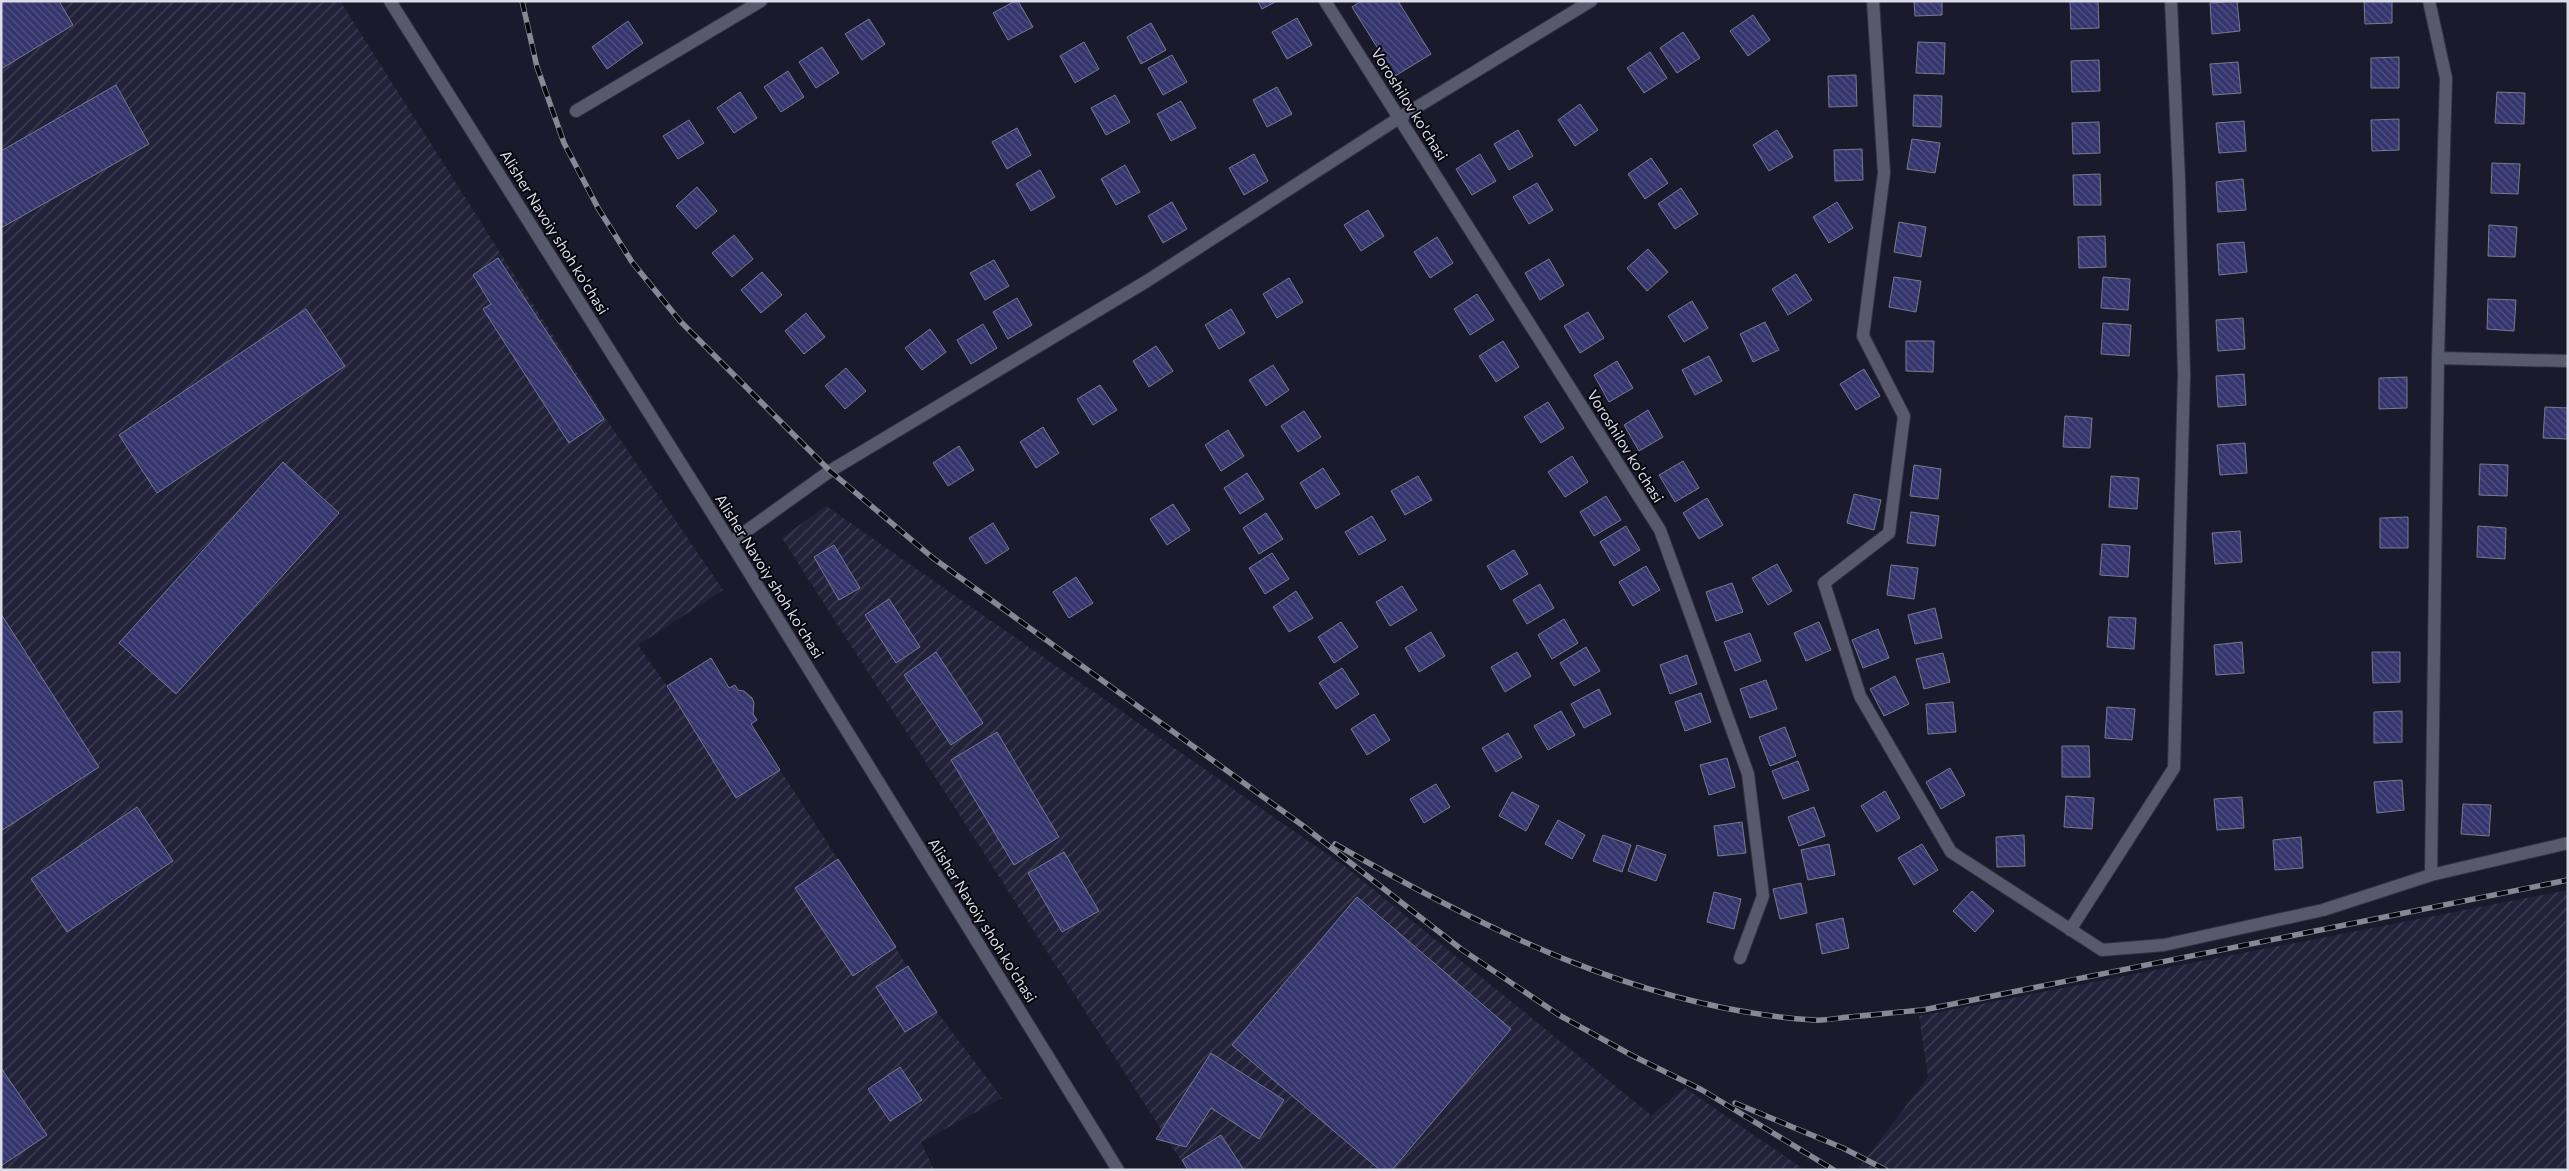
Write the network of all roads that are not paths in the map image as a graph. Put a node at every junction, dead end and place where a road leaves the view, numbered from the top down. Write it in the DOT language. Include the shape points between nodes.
graph roads {
  1 [pos="390,1"];
  2 [pos="761,1"];
  3 [pos="1325,1"];
  4 [pos="1591,1"];
  5 [pos="1873,1"];
  6 [pos="2172,1"];
  7 [pos="2429,1"];
  8 [pos="576,111"];
  9 [pos="1399,118"];
  10 [pos="2438,358"];
  11 [pos="2568,361"];
  12 [pos="731,542"];
  13 [pos="2568,843"];
  14 [pos="2431,876"];
  15 [pos="2070,930"];
  16 [pos="1740,958"];
  17 [pos="1118,1170"];
  1 -- 12 [label="street, Alisher Navoiy shoh ko'chasi"];
  2 -- 8 [label="street"];
  3 -- 9 [label="street, Voroshilov ko'chasi"];
  4 -- 9 [label="street"];
  5 -- 15 [label="street" via="1884,173 1863,336 1904,416 1889,534 1824,583 1860,696 1951,852"];
  6 -- 15 [label="street" via="2184,375 2174,768"];
  7 -- 10 [label="street" via="2446,78"];
  9 -- 12 [label="street" via="1147,282 830,471"];
  9 -- 16 [label="street, Voroshilov ko'chasi" via="1660,530 1748,774 1763,896"];
  10 -- 11 [label="street"];
  10 -- 14 [label="street"];
  12 -- 17 [label="street, Alisher Navoiy shoh ko'chasi"];
  13 -- 14 [label="street"];
  14 -- 15 [label="street" via="2322,910 2164,945 2102,950"];
}
